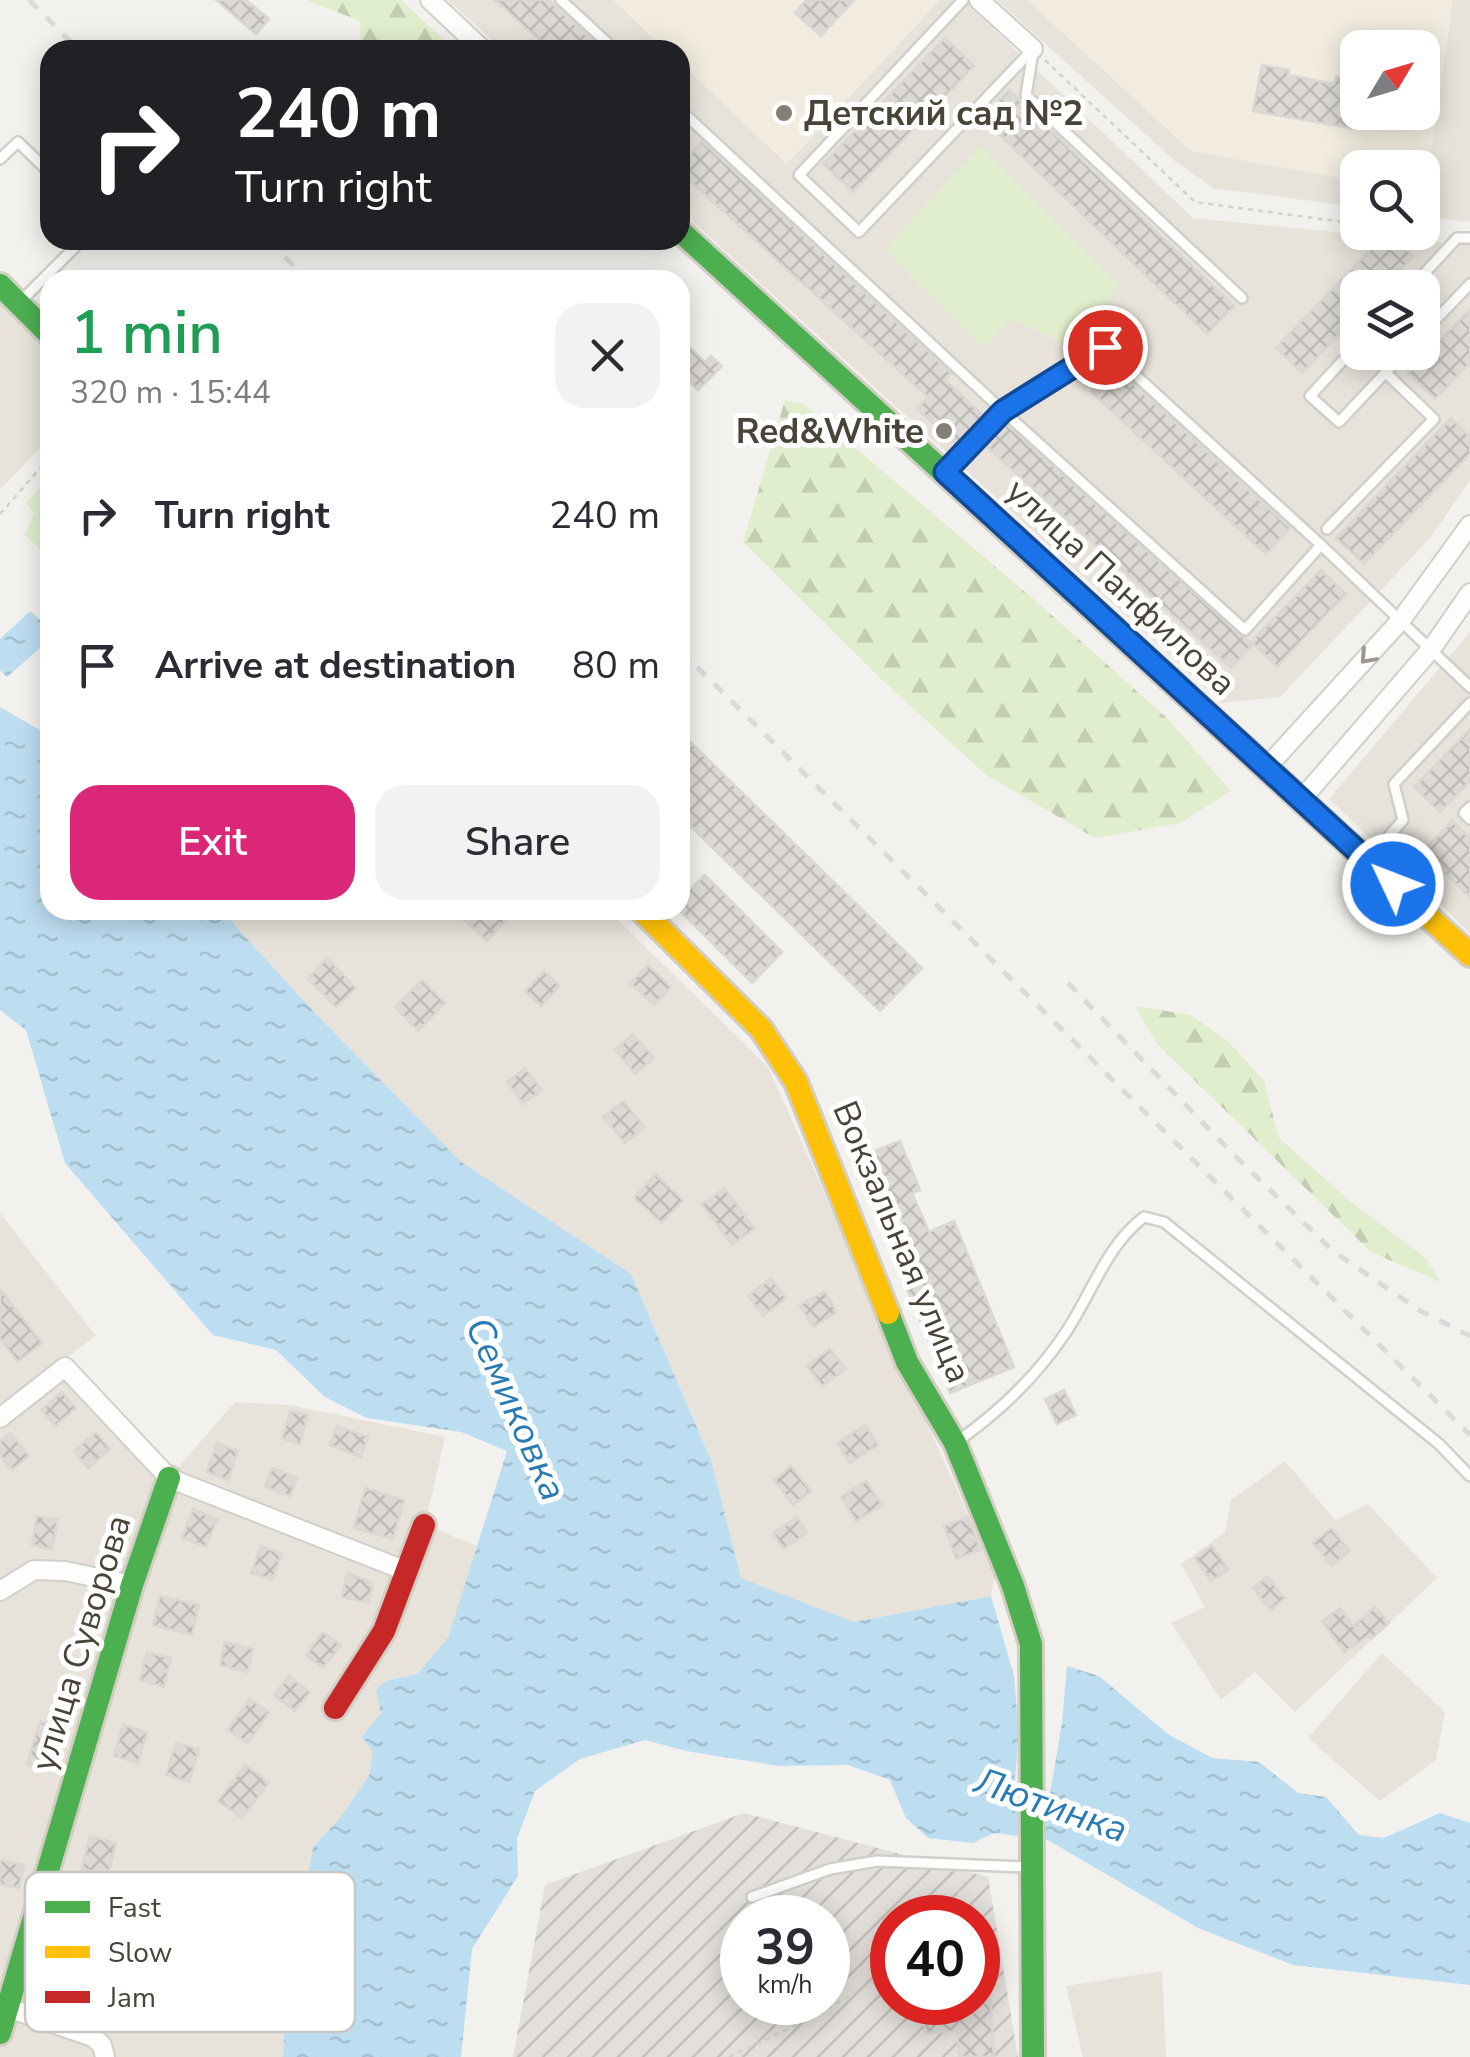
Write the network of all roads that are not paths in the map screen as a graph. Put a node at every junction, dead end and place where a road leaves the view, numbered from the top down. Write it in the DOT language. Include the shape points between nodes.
graph roads {
  1 [pos="430,0"];
  2 [pos="561,0"];
  3 [pos="963,0"];
  4 [pos="979,0"];
  5 [pos="473,40"];
  6 [pos="604,40"];
  7 [pos="1033,49"];
  8 [pos="690,124"];
  9 [pos="0,159"];
  10 [pos="40,163"];
  11 [pos="1470,238"];
  12 [pos="690,240"];
  13 [pos="72,250"];
  14 [pos="52,270"];
  15 [pos="1427,270"];
  16 [pos="40,282"];
  17 [pos="0,284"];
  18 [pos="1470,284"];
  19 [pos="1242,298"];
  20 [pos="19,303"];
  21 [pos="1440,315"];
  22 [pos="40,325"];
  23 [pos="1340,364"];
  24 [pos="1386,372"];
  25 [pos="1003,411"];
  26 [pos="945,472"];
  27 [pos="1470,525"];
  28 [pos="1327,529"];
  29 [pos="1321,546"];
  30 [pos="1470,593"];
  31 [pos="1401,620"];
  32 [pos="1432,648"];
  33 [pos="1470,687"];
  34 [pos="1470,703"];
  35 [pos="1266,768"];
  36 [pos="1301,800"];
  37 [pos="1470,806"];
  38 [pos="1470,819"];
  39 [pos="1368,861"];
  40 [pos="651,920"];
  41 [pos="1470,955"];
  42 [pos="0,1418"];
  43 [pos="955,1443"];
  44 [pos="1470,1476"];
  45 [pos="169,1478"];
  46 [pos="424,1525"];
  47 [pos="406,1571"];
  48 [pos="132,1585"];
  49 [pos="0,1591"];
  50 [pos="335,1708"];
  51 [pos="1030,1868"];
  52 [pos="48,1872"];
  53 [pos="758,1895"];
  54 [pos="25,1950"];
  55 [pos="8,2008"];
  56 [pos="25,2014"];
  57 [pos="78,2032"];
  58 [pos="0,2033"];
  59 [pos="105,2057"];
  60 [pos="1034,2057"];
  1 -- 5 [label="street"];
  2 -- 6 [label="lane"];
  3 -- 7 [label="lane" via="799,175 859,232"];
  4 -- 7 [label="street"];
  7 -- 19 [label="lane" via="1026,94"];
  8 -- 25 [label="lane"];
  9 -- 10 [label="lane" via="18,142"];
  11 -- 15 [label="lane" via="1457,238"];
  12 -- 26 [label="street, улица Панфилова"];
  13 -- 14 [label="lane"];
  16 -- 20 [label="lane"];
  17 -- 20 [label="street"];
  18 -- 21 [label="lane"];
  20 -- 22 [label="street"];
  23 -- 24 [label="lane" via="1310,396 1339,422"];
  24 -- 28 [label="lane" via="1434,419"];
  25 -- 26 [label="lane"];
  25 -- 29 [label="lane" via="1105,347"];
  25 -- 29 [label="lane" via="1245,630"];
  26 -- 35 [label="street, улица Панфилова"];
  27 -- 31 [label="street"];
  29 -- 31 [label="lane"];
  30 -- 32 [label="street"];
  31 -- 32 [label="lane"];
  31 -- 35 [label="street, one-way"];
  32 -- 33 [label="lane"];
  32 -- 36 [label="street"];
  34 -- 39 [label="lane" via="1394,784 1404,820"];
  35 -- 36 [label="street, улица Панфилова"];
  36 -- 39 [label="street, улица Панфилова"];
  37 -- 38 [label="lane" via="1464,813"];
  39 -- 41 [label="street, улица Панфилова"];
  40 -- 43 [label="street, Вокзальная улица" via="760,1029 796,1082 908,1362"];
  42 -- 45 [label="street" via="65,1367"];
  43 -- 44 [label="lane" via="1034,1374 1066,1333 1122,1234 1144,1217 1164,1222"];
  43 -- 51 [label="street, Вокзальная улица" via="1031,1644"];
  45 -- 47 [label="street"];
  45 -- 48 [label="street, улица Суворова"];
  46 -- 47 [label="street"];
  47 -- 50 [label="street" via="384,1632"];
  48 -- 49 [label="street" via="34,1570"];
  48 -- 52 [label="street, улица Суворова"];
  51 -- 53 [label="lane" via="877,1861 830,1869"];
  51 -- 60 [label="street, Вокзальная улица"];
  54 -- 55 [label="street, улица Суворова"];
  55 -- 56 [label="street"];
  55 -- 58 [label="street, улица Суворова"];
  57 -- 59 [label="street" via="93,2037"];
}
